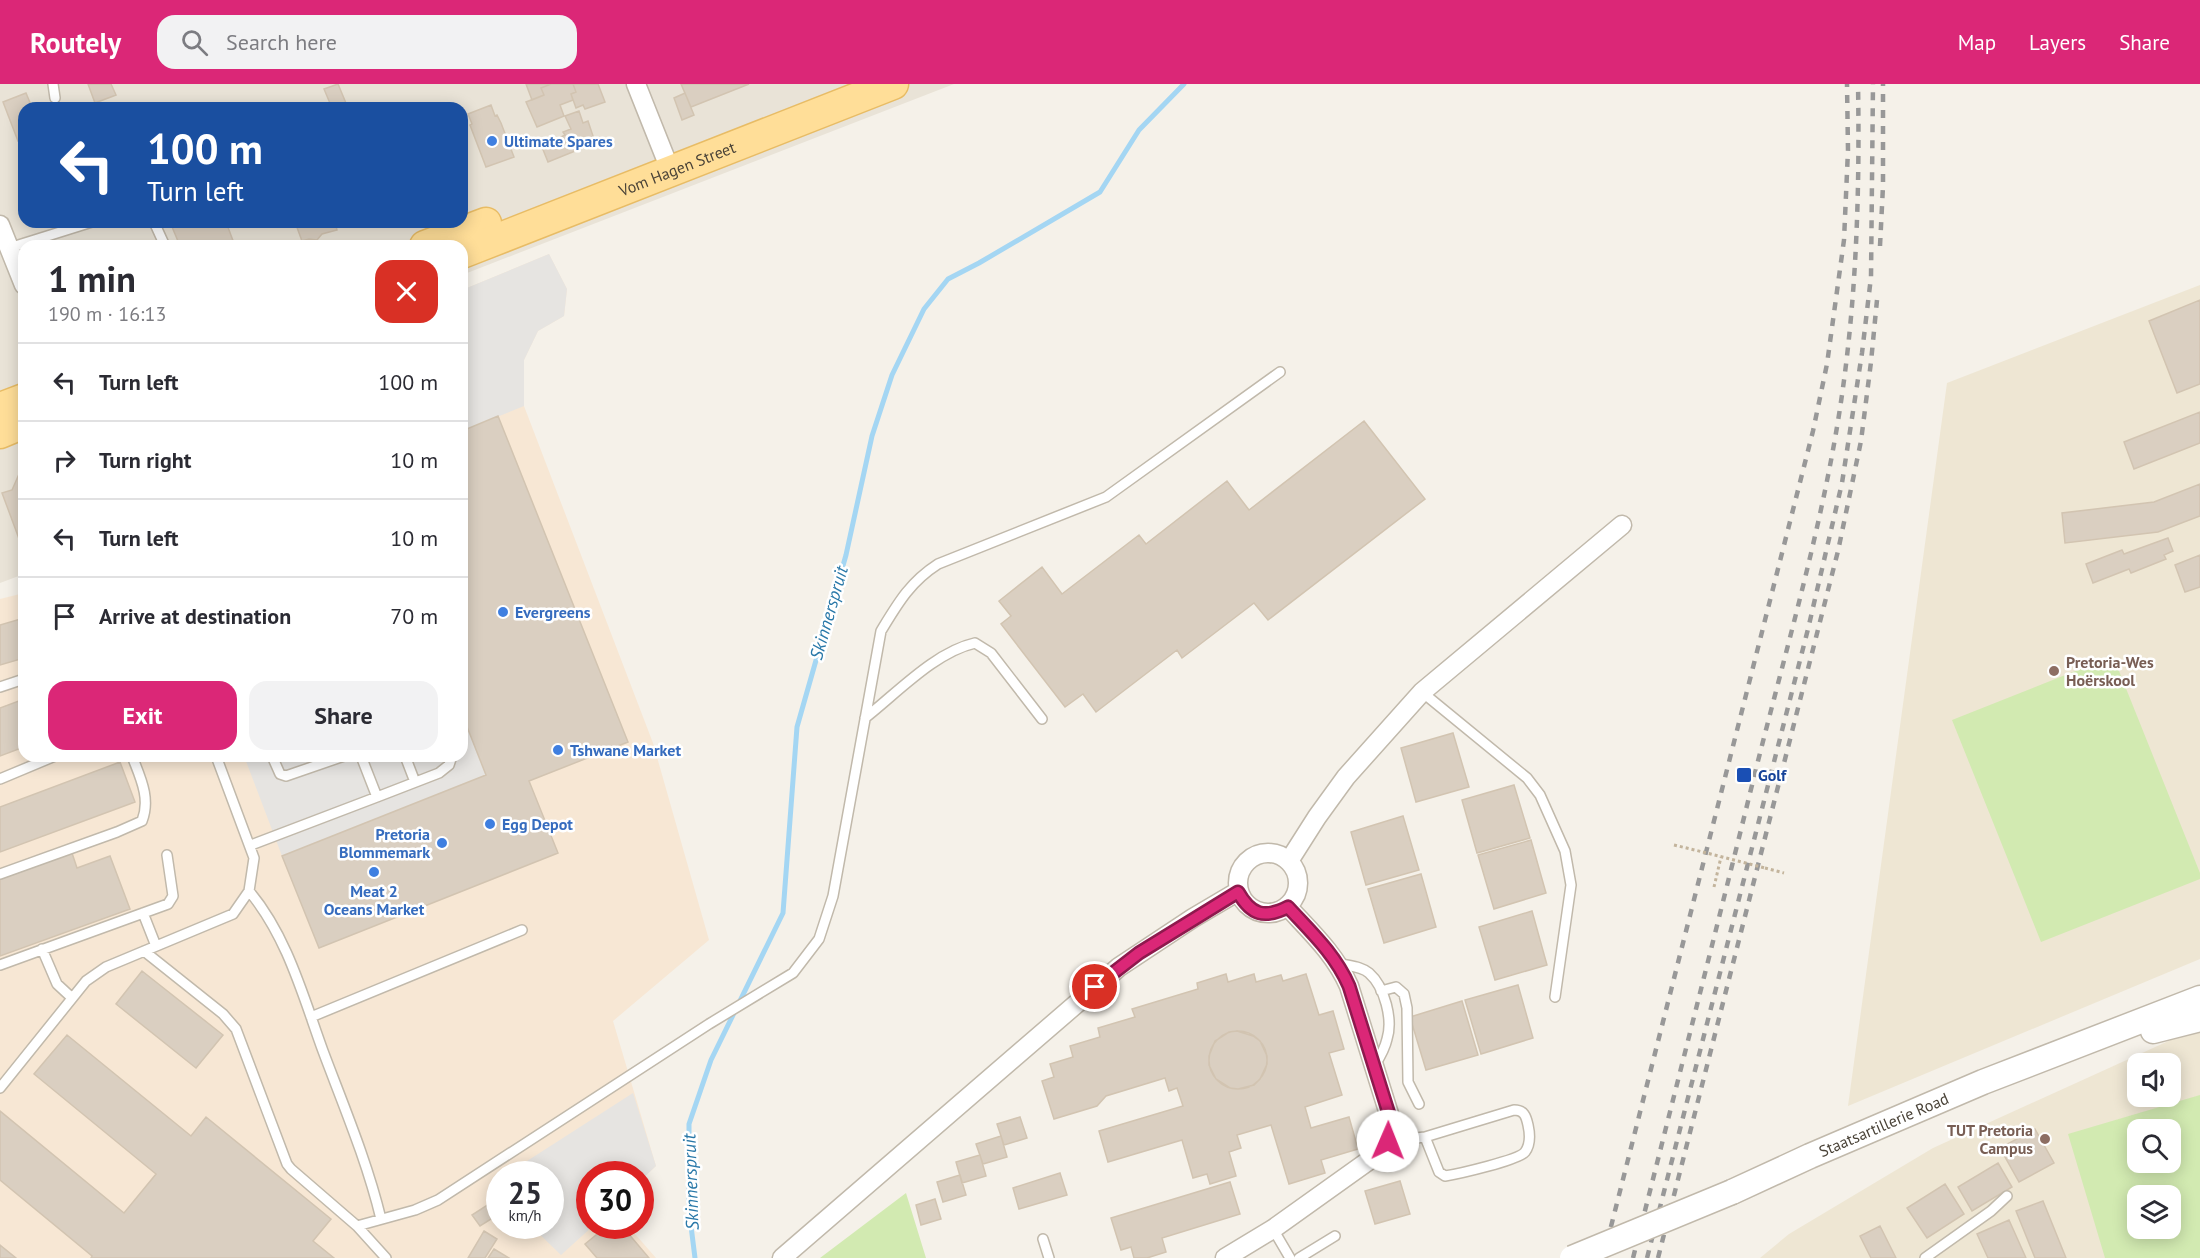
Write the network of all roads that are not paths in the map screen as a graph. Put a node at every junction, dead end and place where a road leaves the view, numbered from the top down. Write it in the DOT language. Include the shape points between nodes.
graph roads {
  1 [pos="53,84"];
  2 [pos="636,84"];
  3 [pos="845,84"];
  4 [pos="893,84"];
  5 [pos="55,98"];
  6 [pos="667,164"];
  7 [pos="0,225"];
  8 [pos="73,228"];
  9 [pos="35,240"];
  10 [pos="442,240"];
  11 [pos="18,245"];
  12 [pos="9,248"];
  13 [pos="468,250"];
  14 [pos="18,270"];
  15 [pos="1280,372"];
  16 [pos="18,401"];
  17 [pos="0,408"];
  18 [pos="18,426"];
  19 [pos="0,433"];
  20 [pos="1622,525"];
  21 [pos="18,681"];
  22 [pos="0,687"];
  23 [pos="1422,692"];
  24 [pos="865,718"];
  25 [pos="1042,719"];
  26 [pos="41,762"];
  27 [pos="134,762"];
  28 [pos="218,762"];
  29 [pos="275,762"];
  30 [pos="327,762"];
  31 [pos="363,762"];
  32 [pos="407,762"];
  33 [pos="450,762"];
  34 [pos="0,779"];
  35 [pos="415,782"];
  36 [pos="377,797"];
  37 [pos="250,845"];
  38 [pos="167,855"];
  39 [pos="1289,861"];
  40 [pos="0,874"];
  41 [pos="249,891"];
  42 [pos="1238,892"];
  43 [pos="1288,907"];
  44 [pos="143,913"];
  45 [pos="522,930"];
  46 [pos="156,946"];
  47 [pos="42,949"];
  48 [pos="144,951"];
  49 [pos="1338,963"];
  50 [pos="0,964"];
  51 [pos="1381,991"];
  52 [pos="1555,997"];
  53 [pos="71,998"];
  54 [pos="2198,1005"];
  55 [pos="311,1017"];
  56 [pos="1375,1067"];
  57 [pos="1,1086"];
  58 [pos="1419,1104"];
  59 [pos="1425,1137"];
  60 [pos="1388,1141"];
  61 [pos="2007,1196"];
  62 [pos="1735,1199"];
  63 [pos="381,1219"];
  64 [pos="357,1226"];
  65 [pos="1273,1229"];
  66 [pos="1335,1236"];
  67 [pos="1042,1239"];
  68 [pos="386,1258"];
  69 [pos="782,1258"];
  70 [pos="1049,1258"];
  71 [pos="1225,1258"];
  72 [pos="1290,1258"];
  73 [pos="1299,1258"];
  74 [pos="1572,1258"];
  75 [pos="1606,1258"];
  76 [pos="1925,1258"];
  1 -- 5 [label="lane"];
  2 -- 6 [label="street"];
  3 -- 6 [label="main road, Vom Hagen Street"];
  4 -- 6 [label="main road, Vom Hagen Street"];
  6 -- 10 [label="main road, Vom Hagen Street"];
  6 -- 13 [label="main road, Vom Hagen Street"];
  7 -- 12 [label="street"];
  8 -- 9 [label="lane"];
  11 -- 12 [label="lane"];
  12 -- 14 [label="street"];
  15 -- 24 [label="lane" via="1106,497 938,564 919,576 881,631"];
  16 -- 17 [label="main road"];
  18 -- 19 [label="main road"];
  20 -- 23 [label="street"];
  21 -- 22 [label="lane"];
  23 -- 39 [label="street" via="1346,777"];
  23 -- 52 [label="lane" via="1527,778 1540,795 1565,851 1571,885"];
  24 -- 25 [label="lane" via="937,660 975,643 991,653"];
  24 -- 63 [label="lane" via="833,896 819,939 793,973 438,1200"];
  26 -- 34 [label="lane"];
  27 -- 40 [label="lane" via="145,788 142,821"];
  28 -- 37 [label="lane"];
  29 -- 30 [label="lane" via="280,774 286,776"];
  31 -- 36 [label="lane"];
  32 -- 35 [label="lane"];
  33 -- 35 [label="lane" via="439,773"];
  35 -- 36 [label="lane"];
  36 -- 37 [label="lane"];
  37 -- 41 [label="lane" via="254,858"];
  38 -- 44 [label="lane" via="173,896 168,904"];
  39 -- 42 [label="street" via="1275,853 1259,854 1245,862 1238,876"];
  39 -- 43 [label="street" via="1298,875 1298,892"];
  41 -- 46 [label="lane" via="233,914"];
  41 -- 55 [label="lane" via="276,929"];
  42 -- 43 [label="street" via="1245,905 1258,913 1274,914"];
  42 -- 69 [label="street" via="1119,967"];
  43 -- 49 [label="street"];
  44 -- 46 [label="lane"];
  44 -- 47 [label="lane"];
  45 -- 55 [label="lane"];
  46 -- 48 [label="lane"];
  47 -- 50 [label="lane"];
  47 -- 53 [label="lane" via="57,984"];
  48 -- 53 [label="lane" via="93,975"];
  48 -- 64 [label="lane" via="223,1014 236,1029 291,1169"];
  49 -- 51 [label="lane" via="1369,973"];
  49 -- 56 [label="street"];
  51 -- 56 [label="lane" via="1389,1023 1388,1037"];
  51 -- 58 [label="lane" via="1396,987 1404,994 1408,1082"];
  53 -- 57 [label="lane"];
  54 -- 62 [label="street, Staatsartillerie Road" via="1983,1082 1810,1156"];
  55 -- 63 [label="lane" via="362,1155"];
  56 -- 60 [label="street" via="1391,1125"];
  59 -- 59 [label="lane" via="1439,1172 1445,1176 1516,1158 1526,1151 1530,1141 1528,1123 1520,1110"];
  59 -- 60 [label="lane"];
  60 -- 65 [label="street" via="1378,1154"];
  61 -- 76 [label="lane"];
  62 -- 74 [label="street, Staatsartillerie Road, bridge"];
  62 -- 75 [label="street, Staatsartillerie Road"];
  63 -- 64 [label="lane"];
  64 -- 68 [label="lane"];
  65 -- 71 [label="street"];
  65 -- 72 [label="lane"];
  66 -- 73 [label="lane"];
  67 -- 70 [label="lane"];
}
